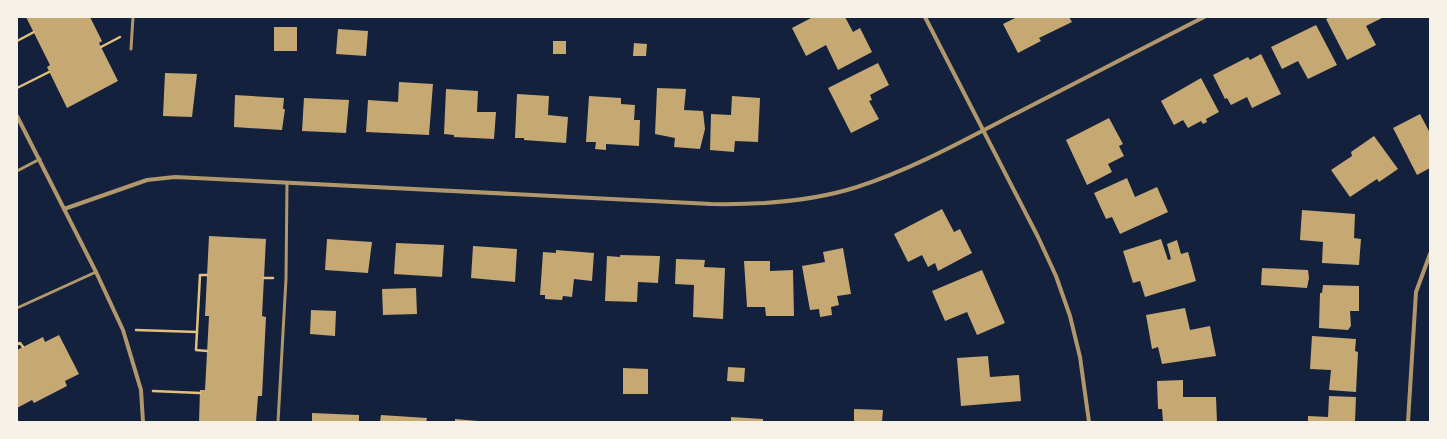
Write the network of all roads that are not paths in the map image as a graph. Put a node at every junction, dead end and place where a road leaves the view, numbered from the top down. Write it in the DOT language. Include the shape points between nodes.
graph roads {
  1 [pos="133,17"];
  2 [pos="925,17"];
  3 [pos="1204,17"];
  4 [pos="131,49"];
  5 [pos="17,116"];
  6 [pos="983,130"];
  7 [pos="40,160"];
  8 [pos="17,171"];
  9 [pos="288,183"];
  10 [pos="64,209"];
  11 [pos="1430,254"];
  12 [pos="96,272"];
  13 [pos="17,308"];
  14 [pos="143,422"];
  15 [pos="278,422"];
  16 [pos="1089,422"];
  17 [pos="1408,422"];
  1 -- 4 [label="lane"];
  2 -- 6 [label="street"];
  3 -- 6 [label="street"];
  5 -- 7 [label="street"];
  6 -- 9 [label="street" via="892,174 857,187 785,202 711,204"];
  6 -- 16 [label="street" via="1056,276 1070,316 1080,357"];
  7 -- 8 [label="lane"];
  7 -- 10 [label="street"];
  9 -- 10 [label="street" via="175,177 147,180"];
  9 -- 15 [label="lane" via="286,279"];
  10 -- 12 [label="street"];
  11 -- 17 [label="street" via="1416,292"];
  12 -- 13 [label="lane"];
  12 -- 14 [label="street" via="123,330 141,390"];
}
